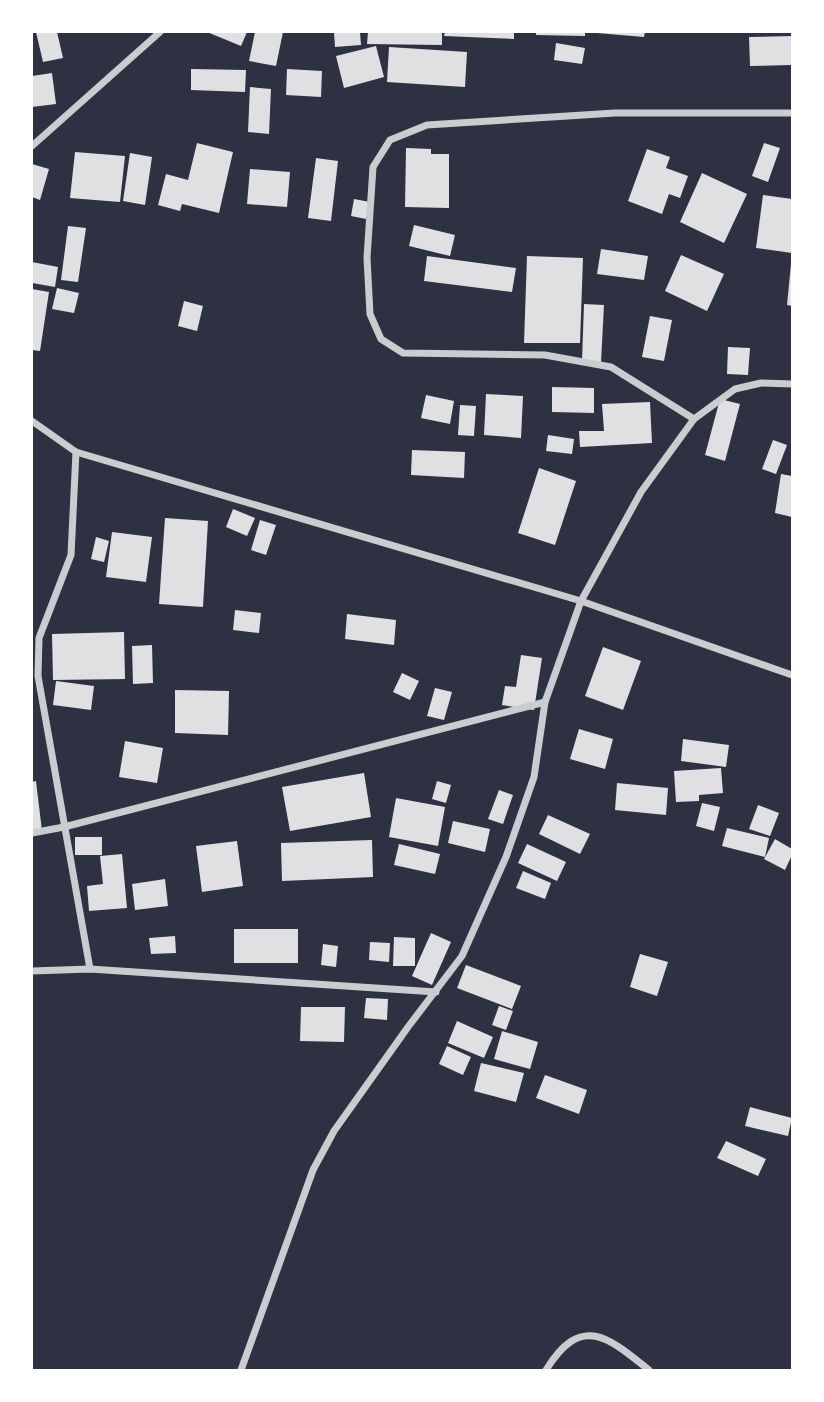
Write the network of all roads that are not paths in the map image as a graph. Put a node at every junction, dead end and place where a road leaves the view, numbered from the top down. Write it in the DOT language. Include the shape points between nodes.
graph roads {
  1 [pos="160,32"];
  2 [pos="793,113"];
  3 [pos="32,146"];
  4 [pos="793,384"];
  5 [pos="694,419"];
  6 [pos="32,421"];
  7 [pos="76,452"];
  8 [pos="581,601"];
  9 [pos="35,639"];
  10 [pos="793,675"];
  11 [pos="545,702"];
  12 [pos="64,827"];
  13 [pos="32,833"];
  14 [pos="90,969"];
  15 [pos="32,971"];
  16 [pos="436,992"];
  17 [pos="241,1370"];
  18 [pos="546,1370"];
  19 [pos="649,1370"];
  1 -- 3 [label="street"];
  2 -- 5 [label="street" via="615,113 427,125 390,140 373,167 367,258 369,314 381,339 404,353 545,355 611,367"];
  4 -- 5 [label="street" via="761,383 735,389"];
  5 -- 8 [label="street" via="641,492"];
  6 -- 7 [label="street"];
  7 -- 8 [label="street"];
  7 -- 9 [label="street" via="71,555"];
  8 -- 10 [label="street"];
  8 -- 11 [label="street"];
  9 -- 12 [label="street"];
  11 -- 12 [label="street"];
  11 -- 16 [label="street" via="534,777 506,857 462,956"];
  12 -- 13 [label="street"];
  12 -- 14 [label="street"];
  14 -- 15 [label="street"];
  14 -- 16 [label="street"];
  16 -- 17 [label="street" via="334,1131 313,1170"];
  18 -- 19 [label="street" via="574,1338 599,1335"];
}
